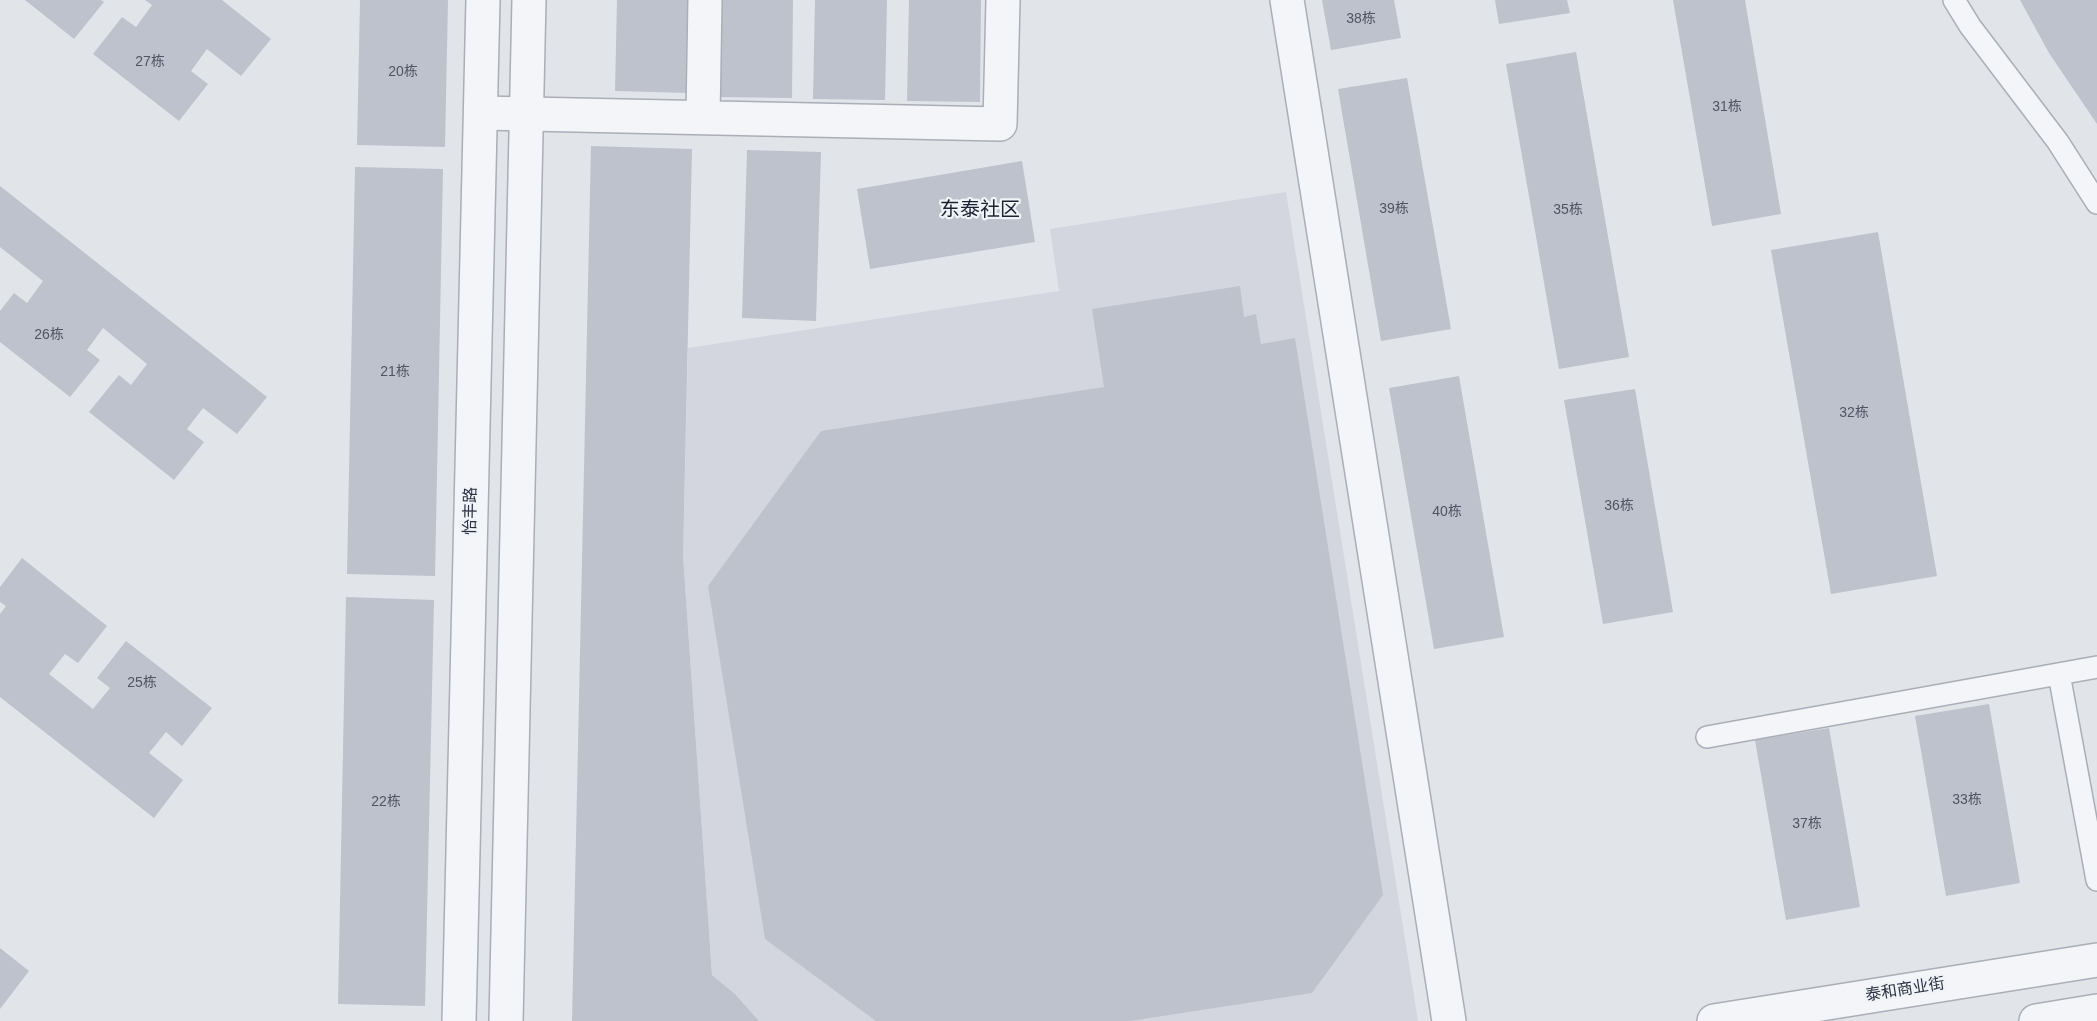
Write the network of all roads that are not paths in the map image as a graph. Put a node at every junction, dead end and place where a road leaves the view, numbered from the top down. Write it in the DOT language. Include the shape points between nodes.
graph roads {
  1 [pos="483,0"];
  2 [pos="529,0"];
  3 [pos="705,0"];
  4 [pos="1003,0"];
  5 [pos="1287,0"];
  6 [pos="1954,0"];
  7 [pos="481,113"];
  8 [pos="526,114"];
  9 [pos="703,117"];
  10 [pos="2097,203"];
  11 [pos="2097,667"];
  12 [pos="2059,674"];
  13 [pos="1707,737"];
  14 [pos="2097,880"];
  15 [pos="2097,960"];
  16 [pos="2097,1011"];
  17 [pos="459,1021"];
  18 [pos="506,1021"];
  19 [pos="1449,1021"];
  20 [pos="1714,1021"];
  21 [pos="2036,1021"];
  1 -- 7 [label="street, 怡丰路"];
  2 -- 8 [label="street"];
  3 -- 9 [label="street"];
  4 -- 9 [label="street" via="1000,124"];
  5 -- 19 [label="street"];
  6 -- 10 [label="lane" via="2058,142"];
  7 -- 8 [label="street"];
  7 -- 17 [label="street, 怡丰路"];
  8 -- 9 [label="street"];
  8 -- 18 [label="street"];
  11 -- 12 [label="lane"];
  12 -- 13 [label="lane"];
  12 -- 14 [label="lane"];
  15 -- 20 [label="street, 泰和商业街"];
  16 -- 21 [label="street"];
}
